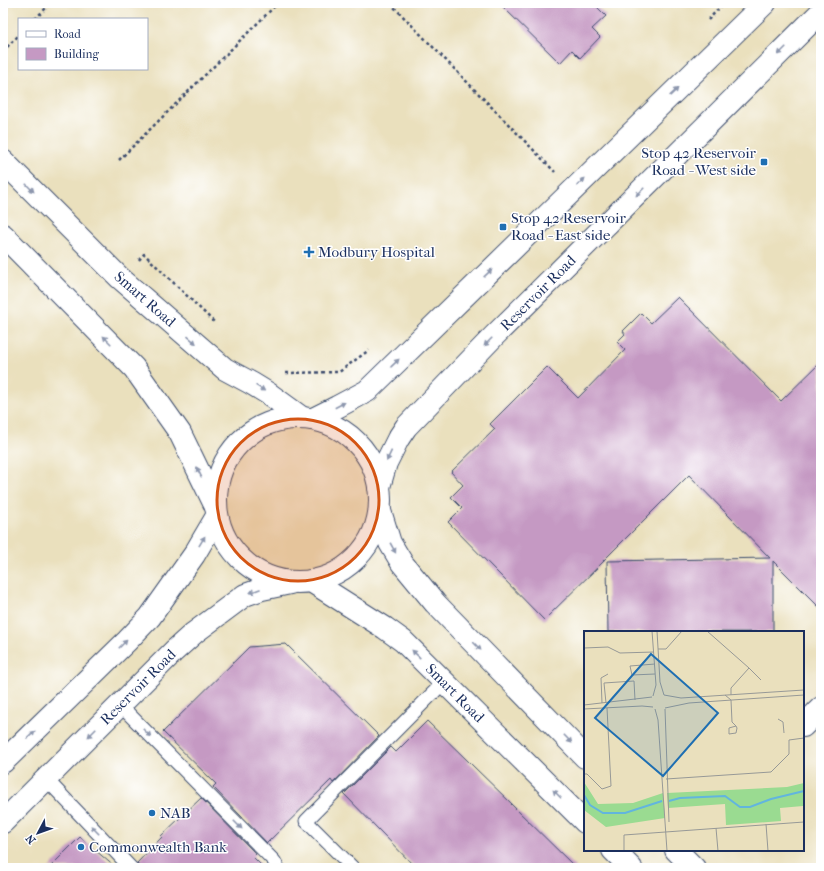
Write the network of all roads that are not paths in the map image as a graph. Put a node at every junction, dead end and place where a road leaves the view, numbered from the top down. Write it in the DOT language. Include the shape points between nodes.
graph roads {
  1 [pos="765,3"];
  2 [pos="816,3"];
  3 [pos="816,18"];
  4 [pos="3,161"];
  5 [pos="3,235"];
  6 [pos="307,418"];
  7 [pos="379,487"];
  8 [pos="380,511"];
  9 [pos="217,512"];
  10 [pos="302,582"];
  11 [pos="444,682"];
  12 [pos="120,705"];
  13 [pos="821,708"];
  14 [pos="804,725"];
  15 [pos="584,756"];
  16 [pos="3,762"];
  17 [pos="46,779"];
  18 [pos="584,821"];
  19 [pos="3,822"];
  20 [pos="614,851"];
  21 [pos="678,851"];
  22 [pos="131,868"];
  23 [pos="278,868"];
  24 [pos="352,868"];
  25 [pos="631,868"];
  26 [pos="694,868"];
  6 -- 1 [label="main road, one-way" via="337,407 367,391"];
  2 -- 3 [label="lane"];
  3 -- 7 [label="main road, Reservoir Road, one-way" via="505,325 406,427 386,463"];
  4 -- 6 [label="main road, Smart Road, one-way" via="120,278 226,369"];
  9 -- 5 [label="main road, one-way" via="180,433 134,368"];
  6 -- 7 [label="main road" via="329,424 344,432 356,443 367,456"];
  6 -- 9 [label="main road" via="277,420 265,424 243,438 222,470 216,494"];
  7 -- 8 [label="main road"];
  8 -- 10 [label="main road, Reservoir Road" via="370,540 351,563 326,578"];
  8 -- 15 [label="main road, one-way" via="390,543 402,563 435,603"];
  9 -- 10 [label="main road" via="225,538 248,566 269,577"];
  16 -- 9 [label="main road, one-way" via="150,617 191,560"];
  11 -- 10 [label="main road, Smart Road, one-way" via="385,628"];
  10 -- 12 [label="main road, Reservoir Road, one-way" via="262,589 245,595 194,632"];
  18 -- 11 [label="main road, Smart Road, one-way"];
  11 -- 24 [label="lane" via="306,821"];
  12 -- 17 [label="main road, Reservoir Road, one-way"];
  12 -- 23 [label="lane, one-way"];
  13 -- 14 [label="main road"];
  17 -- 19 [label="main road, Reservoir Road"];
  22 -- 17 [label="lane, one-way"];
  20 -- 25 [label="main road"];
  21 -- 26 [label="main road"];
}
